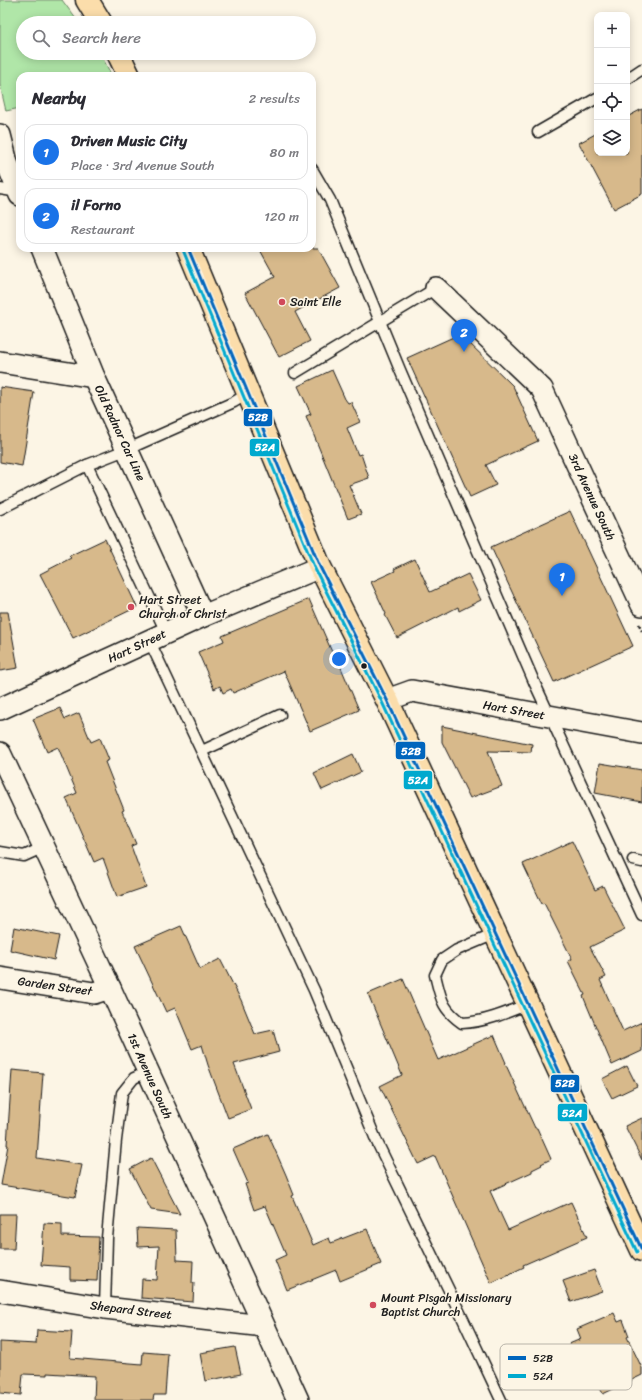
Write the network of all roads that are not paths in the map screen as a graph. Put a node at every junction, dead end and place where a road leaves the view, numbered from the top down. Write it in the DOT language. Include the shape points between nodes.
graph roads {
  1 [pos="87,0"];
  2 [pos="97,16"];
  3 [pos="121,60"];
  4 [pos="642,69"];
  5 [pos="127,72"];
  6 [pos="630,77"];
  7 [pos="594,100"];
  8 [pos="538,132"];
  9 [pos="0,135"];
  10 [pos="316,176"];
  11 [pos="13,192"];
  12 [pos="44,252"];
  13 [pos="190,252"];
  14 [pos="436,288"];
  15 [pos="381,321"];
  16 [pos="0,362"];
  17 [pos="295,373"];
  18 [pos="94,377"];
  19 [pos="250,393"];
  20 [pos="128,449"];
  21 [pos="87,465"];
  22 [pos="0,509"];
  23 [pos="320,566"];
  24 [pos="642,605"];
  25 [pos="203,616"];
  26 [pos="158,636"];
  27 [pos="387,700"];
  28 [pos="0,709"];
  29 [pos="280,716"];
  30 [pos="550,716"];
  31 [pos="642,733"];
  32 [pos="202,752"];
  33 [pos="0,753"];
  34 [pos="44,847"];
  35 [pos="0,852"];
  36 [pos="642,915"];
  37 [pos="495,934"];
  38 [pos="0,978"];
  39 [pos="110,988"];
  40 [pos="528,1004"];
  41 [pos="148,1072"];
  42 [pos="642,1250"];
  43 [pos="0,1292"];
  44 [pos="105,1308"];
  45 [pos="263,1326"];
  46 [pos="298,1400"];
  47 [pos="501,1400"];
  1 -- 2 [label="main road"];
  3 -- 5 [label="main road"];
  4 -- 6 [label="lane"];
  7 -- 8 [label="lane"];
  9 -- 11 [label="street"];
  10 -- 15 [label="lane" via="330,200"];
  12 -- 18 [label="street, Old Radnor Car Line"];
  13 -- 19 [label="main road"];
  14 -- 15 [label="lane"];
  14 -- 24 [label="street, 3rd Avenue South" via="542,389"];
  15 -- 17 [label="lane"];
  15 -- 30 [label="lane"];
  16 -- 18 [label="street"];
  18 -- 20 [label="street, Old Radnor Car Line"];
  19 -- 20 [label="lane"];
  19 -- 23 [label="main road"];
  20 -- 21 [label="lane"];
  20 -- 25 [label="street, Old Radnor Car Line"];
  21 -- 22 [label="lane"];
  21 -- 26 [label="lane"];
  23 -- 25 [label="street, Hart Street"];
  23 -- 27 [label="main road"];
  25 -- 26 [label="street, Hart Street"];
  26 -- 28 [label="street, Hart Street"];
  26 -- 32 [label="lane"];
  27 -- 30 [label="street, Hart Street" via="412,691"];
  27 -- 37 [label="main road"];
  29 -- 32 [label="lane"];
  30 -- 31 [label="street, Hart Street"];
  30 -- 36 [label="lane"];
  32 -- 47 [label="lane" via="314,990 377,1142"];
  33 -- 34 [label="street, 1st Avenue South"];
  34 -- 35 [label="lane" via="24,856"];
  34 -- 39 [label="street, 1st Avenue South"];
  37 -- 40 [label="main road"];
  37 -- 40 [label="lane" via="457,950 442,960 435,975 442,1003 453,1017 462,1023 486,1020"];
  38 -- 39 [label="street, Garden Street" via="94,993"];
  39 -- 41 [label="street, 1st Avenue South"];
  40 -- 42 [label="main road"];
  41 -- 44 [label="lane" via="134,1078 122,1093 107,1238"];
  41 -- 45 [label="street, 1st Avenue South"];
  43 -- 44 [label="street, Shepard Street"];
  44 -- 45 [label="street, Shepard Street"];
  45 -- 46 [label="street, 1st Avenue South"];
}
